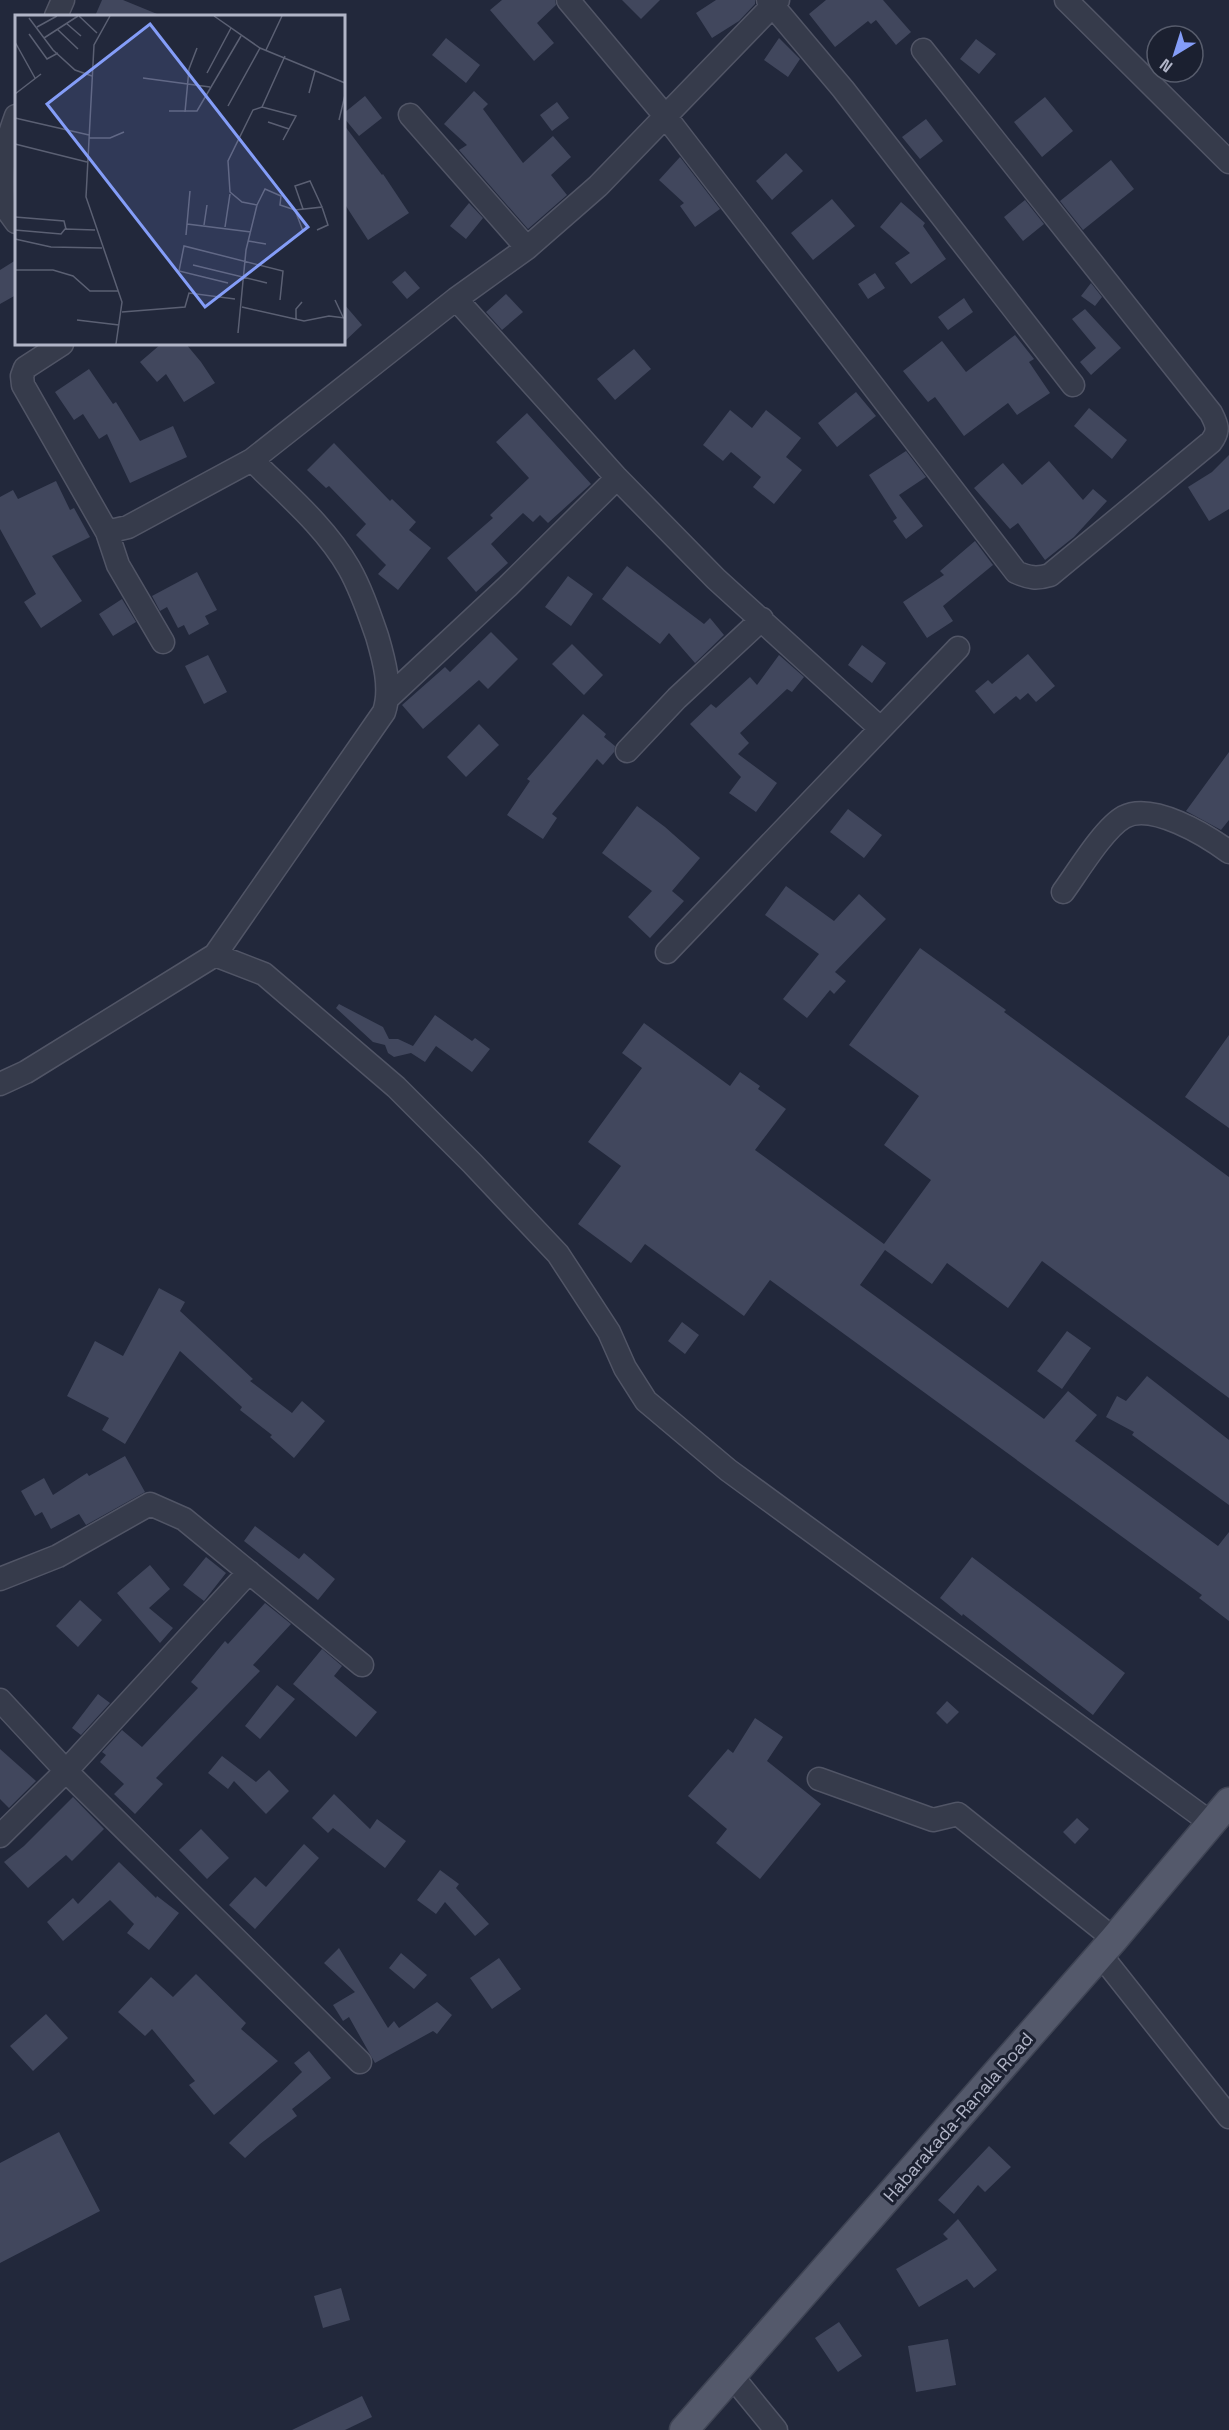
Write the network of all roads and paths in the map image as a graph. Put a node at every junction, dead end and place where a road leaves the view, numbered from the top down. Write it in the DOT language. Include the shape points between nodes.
graph roads {
  1 [pos="63,0"];
  2 [pos="568,0"];
  3 [pos="1066,0"];
  4 [pos="773,2"];
  5 [pos="56,15"];
  6 [pos="923,50"];
  7 [pos="410,115"];
  8 [pos="666,117"];
  9 [pos="15,119"];
  10 [pos="1229,162"];
  11 [pos="2,201"];
  12 [pos="15,220"];
  13 [pos="527,248"];
  14 [pos="456,299"];
  15 [pos="60,345"];
  16 [pos="1073,384"];
  17 [pos="252,460"];
  18 [pos="616,477"];
  19 [pos="107,532"];
  20 [pos="762,619"];
  21 [pos="163,642"];
  22 [pos="958,648"];
  23 [pos="389,697"];
  24 [pos="880,728"];
  25 [pos="627,751"];
  26 [pos="1229,852"];
  27 [pos="1063,892"];
  28 [pos="667,952"];
  29 [pos="215,955"];
  30 [pos="0,1084"];
  31 [pos="249,1572"];
  32 [pos="0,1579"];
  33 [pos="362,1665"];
  34 [pos="0,1700"];
  35 [pos="66,1771"];
  36 [pos="819,1779"];
  37 [pos="1220,1812"];
  38 [pos="0,1836"];
  39 [pos="1107,1947"];
  40 [pos="360,2062"];
  41 [pos="1229,2117"];
  42 [pos="732,2376"];
  43 [pos="684,2430"];
  44 [pos="776,2430"];
  1 -- 5 [label="street"];
  2 -- 8 [label="street"];
  3 -- 10 [label="street"];
  4 -- 8 [label="street"];
  4 -- 16 [label="street"];
  6 -- 8 [label="street" via="1211,413 1217,426 1218,433 1211,442 1050,575 1039,579 1016,572"];
  7 -- 13 [label="street"];
  8 -- 13 [label="street" via="598,186"];
  9 -- 11 [label="street" via="4,147"];
  11 -- 12 [label="street"];
  13 -- 14 [label="street"];
  14 -- 17 [label="street"];
  14 -- 18 [label="street"];
  15 -- 19 [label="street" via="25,368 23,385"];
  17 -- 19 [label="street" via="128,527"];
  17 -- 23 [label="street" via="319,526 349,568 382,651"];
  18 -- 20 [label="street" via="716,579"];
  18 -- 23 [label="street" via="508,586"];
  19 -- 21 [label="street" via="118,565"];
  20 -- 24 [label="street"];
  20 -- 25 [label="street"];
  22 -- 24 [label="street"];
  23 -- 29 [label="street" via="384,712"];
  24 -- 28 [label="street"];
  26 -- 27 [label="street" via="1163,815 1124,817 1098,843"];
  29 -- 30 [label="street" via="26,1072"];
  29 -- 37 [label="street" via="264,974 396,1087 472,1163 558,1254 609,1332 646,1401 728,1470"];
  31 -- 32 [label="street" via="184,1519 150,1504 58,1556"];
  31 -- 33 [label="street"];
  31 -- 35 [label="street"];
  34 -- 35 [label="street"];
  35 -- 38 [label="street"];
  35 -- 40 [label="street"];
  36 -- 39 [label="street" via="933,1820 958,1814"];
  37 -- 39 [label="main road, Habarakada-Ranala Road"];
  39 -- 41 [label="street"];
  39 -- 42 [label="main road, Habarakada-Ranala Road"];
  42 -- 43 [label="main road, Habarakada-Ranala Road"];
  42 -- 44 [label="street"];
}
